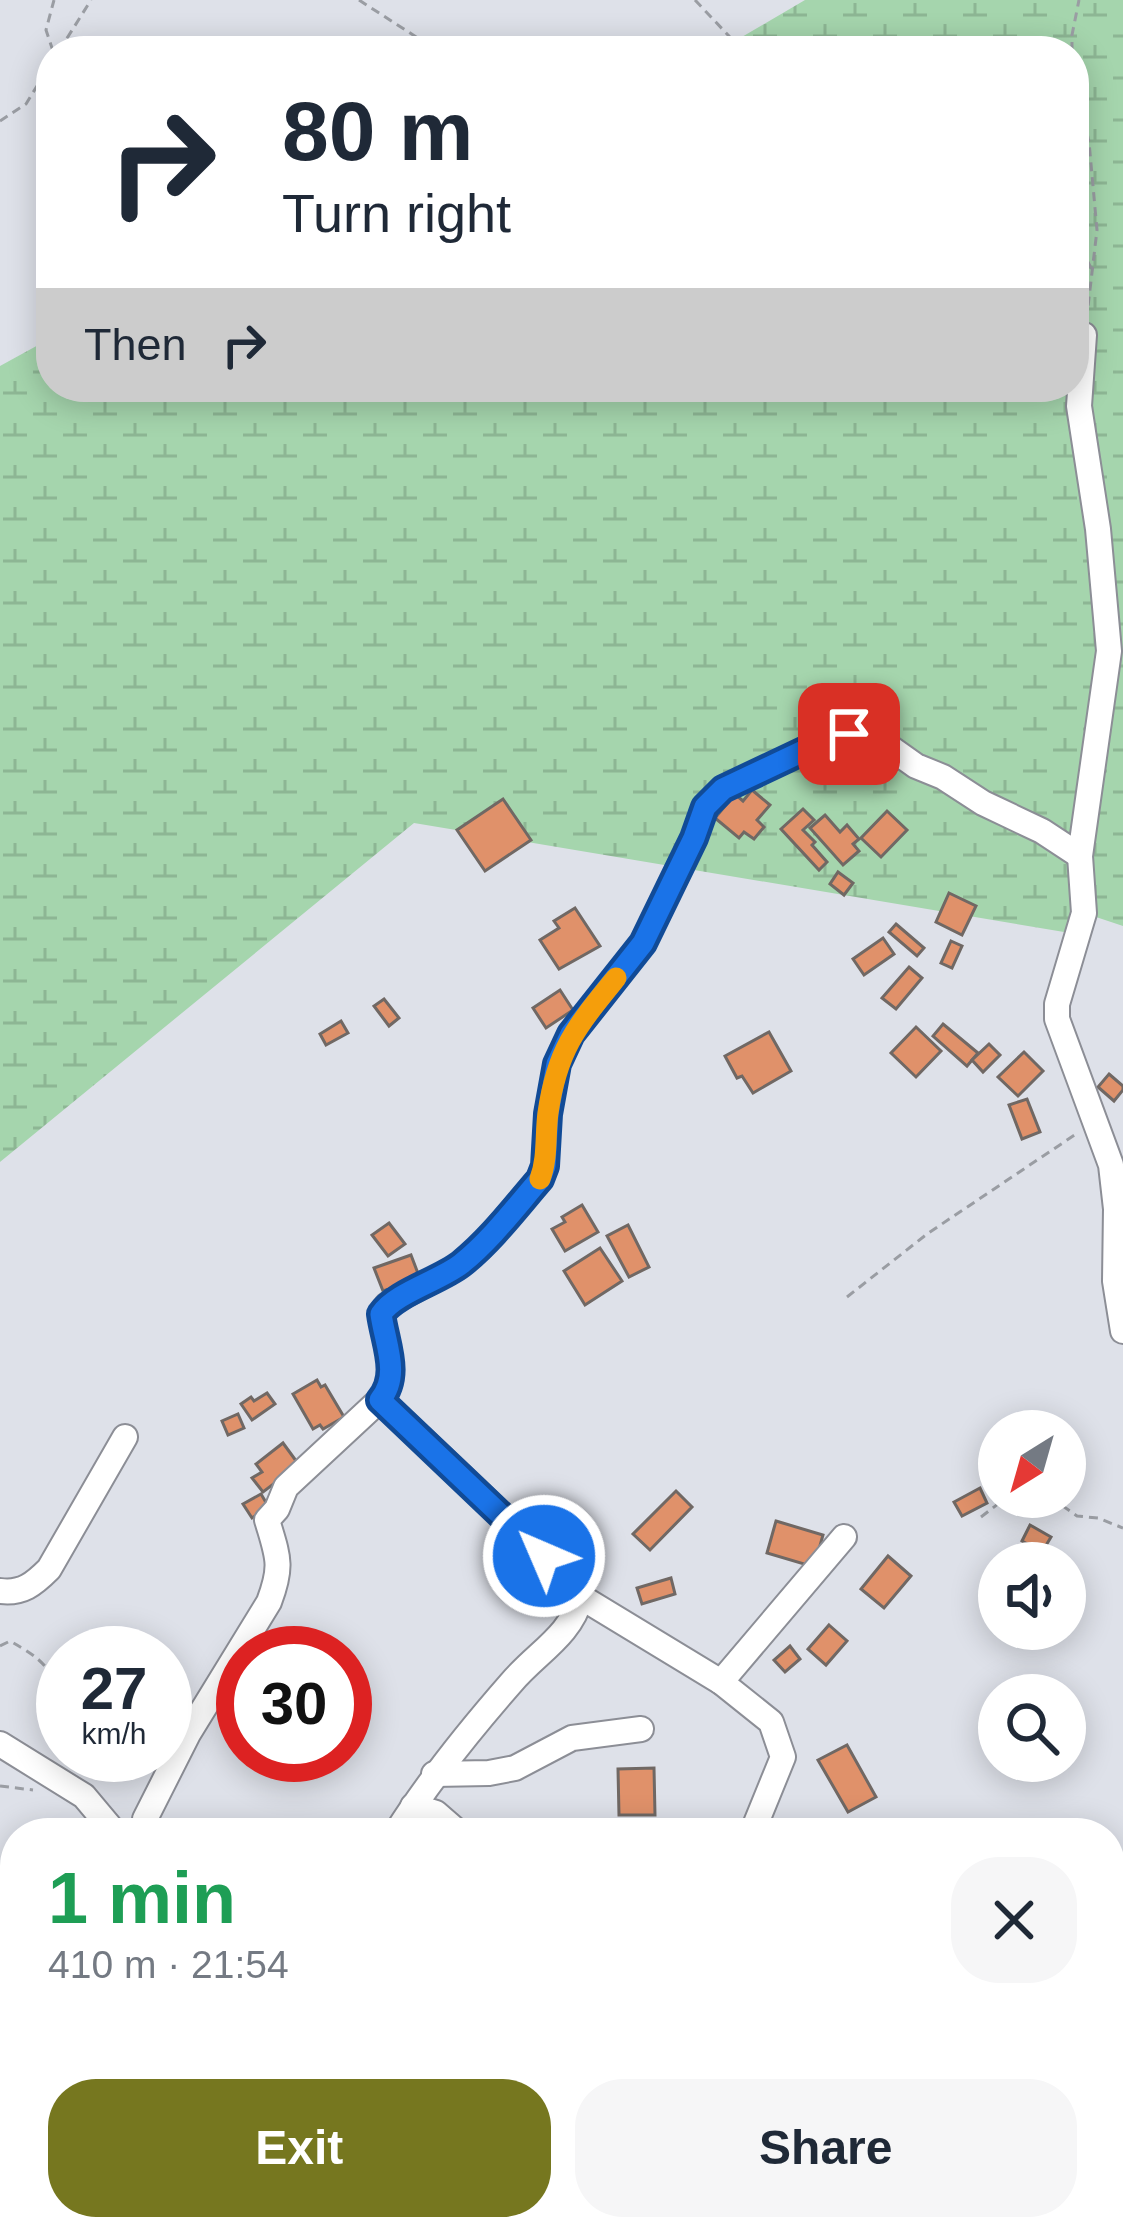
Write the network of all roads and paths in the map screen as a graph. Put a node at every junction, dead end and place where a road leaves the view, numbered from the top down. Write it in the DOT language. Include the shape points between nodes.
graph roads {
  1 [pos="54,0"];
  2 [pos="92,0"];
  3 [pos="358,0"];
  4 [pos="694,0"];
  5 [pos="1078,0"];
  6 [pos="49,36"];
  7 [pos="67,36"];
  8 [pos="418,36"];
  9 [pos="728,36"];
  10 [pos="1072,36"];
  11 [pos="36,88"];
  12 [pos="0,121"];
  13 [pos="1089,153"];
  14 [pos="1089,265"];
  15 [pos="1092,271"];
  16 [pos="1089,295"];
  17 [pos="1079,402"];
  18 [pos="1080,856"];
  19 [pos="1095,1121"];
  20 [pos="847,1298"];
  21 [pos="1123,1331"];
  22 [pos="380,1400"];
  23 [pos="125,1437"];
  24 [pos="1086,1517"];
  25 [pos="1123,1528"];
  26 [pos="844,1538"];
  27 [pos="0,1591"];
  28 [pos="580,1597"];
  29 [pos="0,1646"];
  30 [pos="36,1656"];
  31 [pos="721,1682"];
  32 [pos="640,1729"];
  33 [pos="0,1744"];
  34 [pos="434,1774"];
  35 [pos="413,1806"];
  36 [pos="102,1818"];
  37 [pos="146,1818"];
  38 [pos="406,1818"];
  39 [pos="442,1818"];
  40 [pos="758,1818"];
  1 -- 6 [label="path"];
  2 -- 7 [label="path"];
  3 -- 8 [label="path"];
  4 -- 9 [label="path"];
  5 -- 10 [label="path"];
  11 -- 12 [label="path"];
  13 -- 15 [label="path" via="1097,230"];
  14 -- 15 [label="path"];
  15 -- 16 [label="path"];
  17 -- 18 [label="street" via="1109,650"];
  18 -- 19 [label="street" via="1084,913 1057,1019"];
  18 -- 22 [label="street" via="866,737 818,744 723,789 705,807 643,943 571,1034 557,1064 540,1179 481,1247 381,1314 392,1372"];
  19 -- 20 [label="path"];
  19 -- 21 [label="street" via="1111,1165"];
  22 -- 28 [label="street"];
  22 -- 37 [label="street" via="286,1487 267,1520 278,1580"];
  23 -- 27 [label="street" via="49,1570 31,1586"];
  24 -- 25 [label="path"];
  26 -- 31 [label="street"];
  28 -- 31 [label="street"];
  28 -- 34 [label="street" via="561,1635 527,1663"];
  29 -- 30 [label="path" via="10,1641"];
  31 -- 40 [label="street" via="771,1722 783,1756"];
  32 -- 34 [label="street" via="572,1738 502,1771"];
  33 -- 36 [label="street" via="84,1796"];
  34 -- 35 [label="street"];
  35 -- 38 [label="street"];
  35 -- 39 [label="street"];
}
